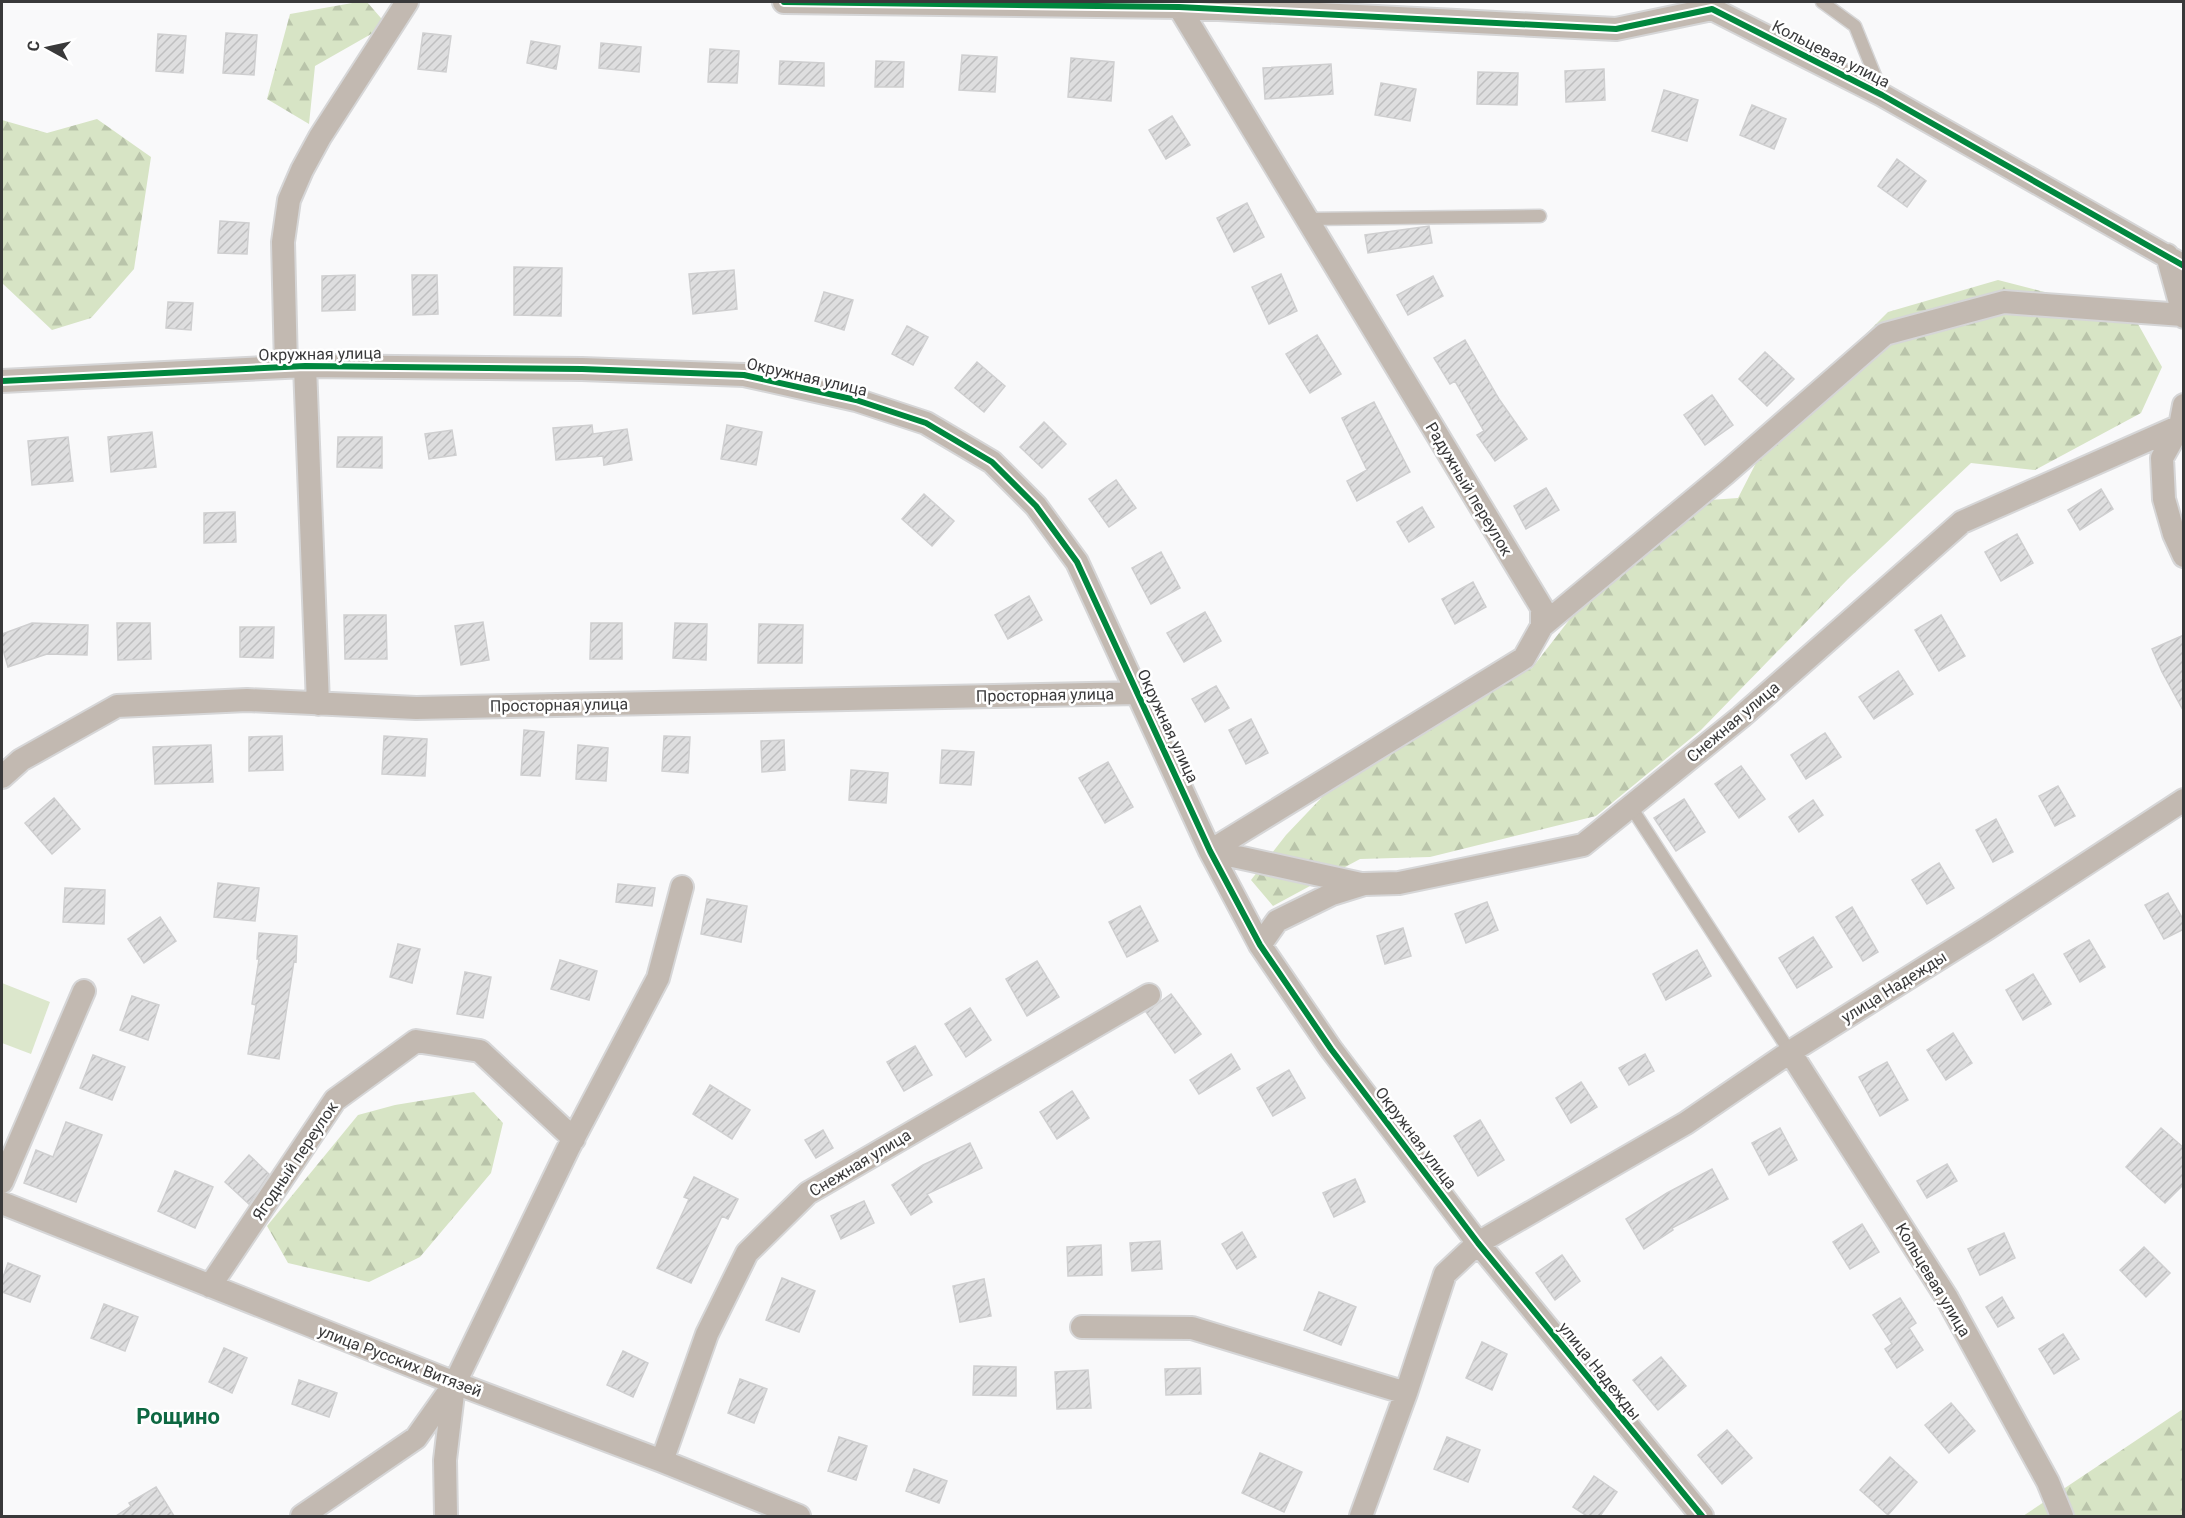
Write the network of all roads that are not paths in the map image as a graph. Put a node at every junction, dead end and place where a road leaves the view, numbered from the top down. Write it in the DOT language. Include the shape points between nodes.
graph roads {
  1 [pos="407,2"];
  2 [pos="784,2"];
  3 [pos="1822,2"];
  4 [pos="1712,5"];
  5 [pos="1179,7"];
  6 [pos="1882,95"];
  7 [pos="1540,216"];
  8 [pos="1307,219"];
  9 [pos="2175,260"];
  10 [pos="2183,316"];
  11 [pos="296,366"];
  12 [pos="2,381"];
  13 [pos="2182,416"];
  14 [pos="2184,556"];
  15 [pos="1542,626"];
  16 [pos="1138,693"];
  17 [pos="318,704"];
  18 [pos="2,777"];
  19 [pos="2184,800"];
  20 [pos="1630,807"];
  21 [pos="1210,851"];
  22 [pos="1364,884"];
  23 [pos="682,887"];
  24 [pos="1260,945"];
  25 [pos="84,991"];
  26 [pos="1149,995"];
  27 [pos="1790,1052"];
  28 [pos="573,1139"];
  29 [pos="2,1182"];
  30 [pos="2,1203"];
  31 [pos="1478,1243"];
  32 [pos="210,1286"];
  33 [pos="1082,1327"];
  34 [pos="455,1383"];
  35 [pos="1406,1393"];
  36 [pos="662,1461"];
  37 [pos="302,1516"];
  38 [pos="446,1516"];
  39 [pos="799,1516"];
  40 [pos="1361,1516"];
  41 [pos="1702,1516"];
  42 [pos="2062,1516"];
  1 -- 11 [label="street" via="320,138 289,200 283,242"];
  2 -- 5 [label="street, Кольцевая улица"];
  3 -- 6 [label="lane" via="1855,26"];
  4 -- 5 [label="street, Кольцевая улица" via="1617,29"];
  4 -- 6 [label="street, Кольцевая улица"];
  5 -- 8 [label="street, Радужный переулок"];
  6 -- 9 [label="street, Кольцевая улица"];
  7 -- 8 [label="lane"];
  8 -- 15 [label="street, Радужный переулок" via="1542,608"];
  9 -- 10 [label="street, Кольцевая улица"];
  10 -- 15 [label="street" via="2004,302 1885,334"];
  11 -- 12 [label="street, Окружная улица"];
  11 -- 16 [label="street, Окружная улица" via="744,375 856,400 926,423 992,462 1035,506 1077,562"];
  11 -- 17 [label="street"];
  13 -- 14 [label="street" via="2162,458 2164,499"];
  13 -- 20 [label="street, Снежная улица" via="1962,522 1742,717"];
  15 -- 21 [label="street" via="1524,658"];
  16 -- 17 [label="street, Просторная улица" via="416,708"];
  16 -- 21 [label="street, Окружная улица"];
  17 -- 18 [label="street, Просторная улица" via="247,700 117,706 21,760"];
  19 -- 27 [label="street, улица Надежды"];
  20 -- 22 [label="street, Снежная улица" via="1583,845 1400,884"];
  20 -- 27 [label="lane"];
  21 -- 22 [label="street"];
  21 -- 24 [label="street, Окружная улица"];
  22 -- 24 [label="street, Снежная улица" via="1332,894 1277,921"];
  23 -- 28 [label="street" via="658,978"];
  24 -- 31 [label="street, Окружная улица" via="1331,1049"];
  25 -- 29 [label="street"];
  26 -- 36 [label="street, Снежная улица" via="808,1193 747,1254 707,1334"];
  27 -- 31 [label="street, улица Надежды" via="1686,1123"];
  27 -- 42 [label="street, Кольцевая улица" via="1947,1298 2048,1482"];
  28 -- 32 [label="street, Ягодный переулок" via="480,1051 416,1041 335,1100"];
  28 -- 34 [label="street"];
  30 -- 32 [label="street, улица Русских Витязей"];
  31 -- 35 [label="street, улица Надежды" via="1445,1274"];
  31 -- 41 [label="street, улица Надежды"];
  32 -- 34 [label="street, улица Русских Витязей"];
  33 -- 35 [label="street" via="1192,1328"];
  34 -- 36 [label="street, улица Русских Витязей"];
  34 -- 37 [label="street" via="416,1438"];
  34 -- 38 [label="street" via="445,1460"];
  35 -- 40 [label="street, улица Надежды"];
  36 -- 39 [label="street, улица Русских Витязей"];
}
